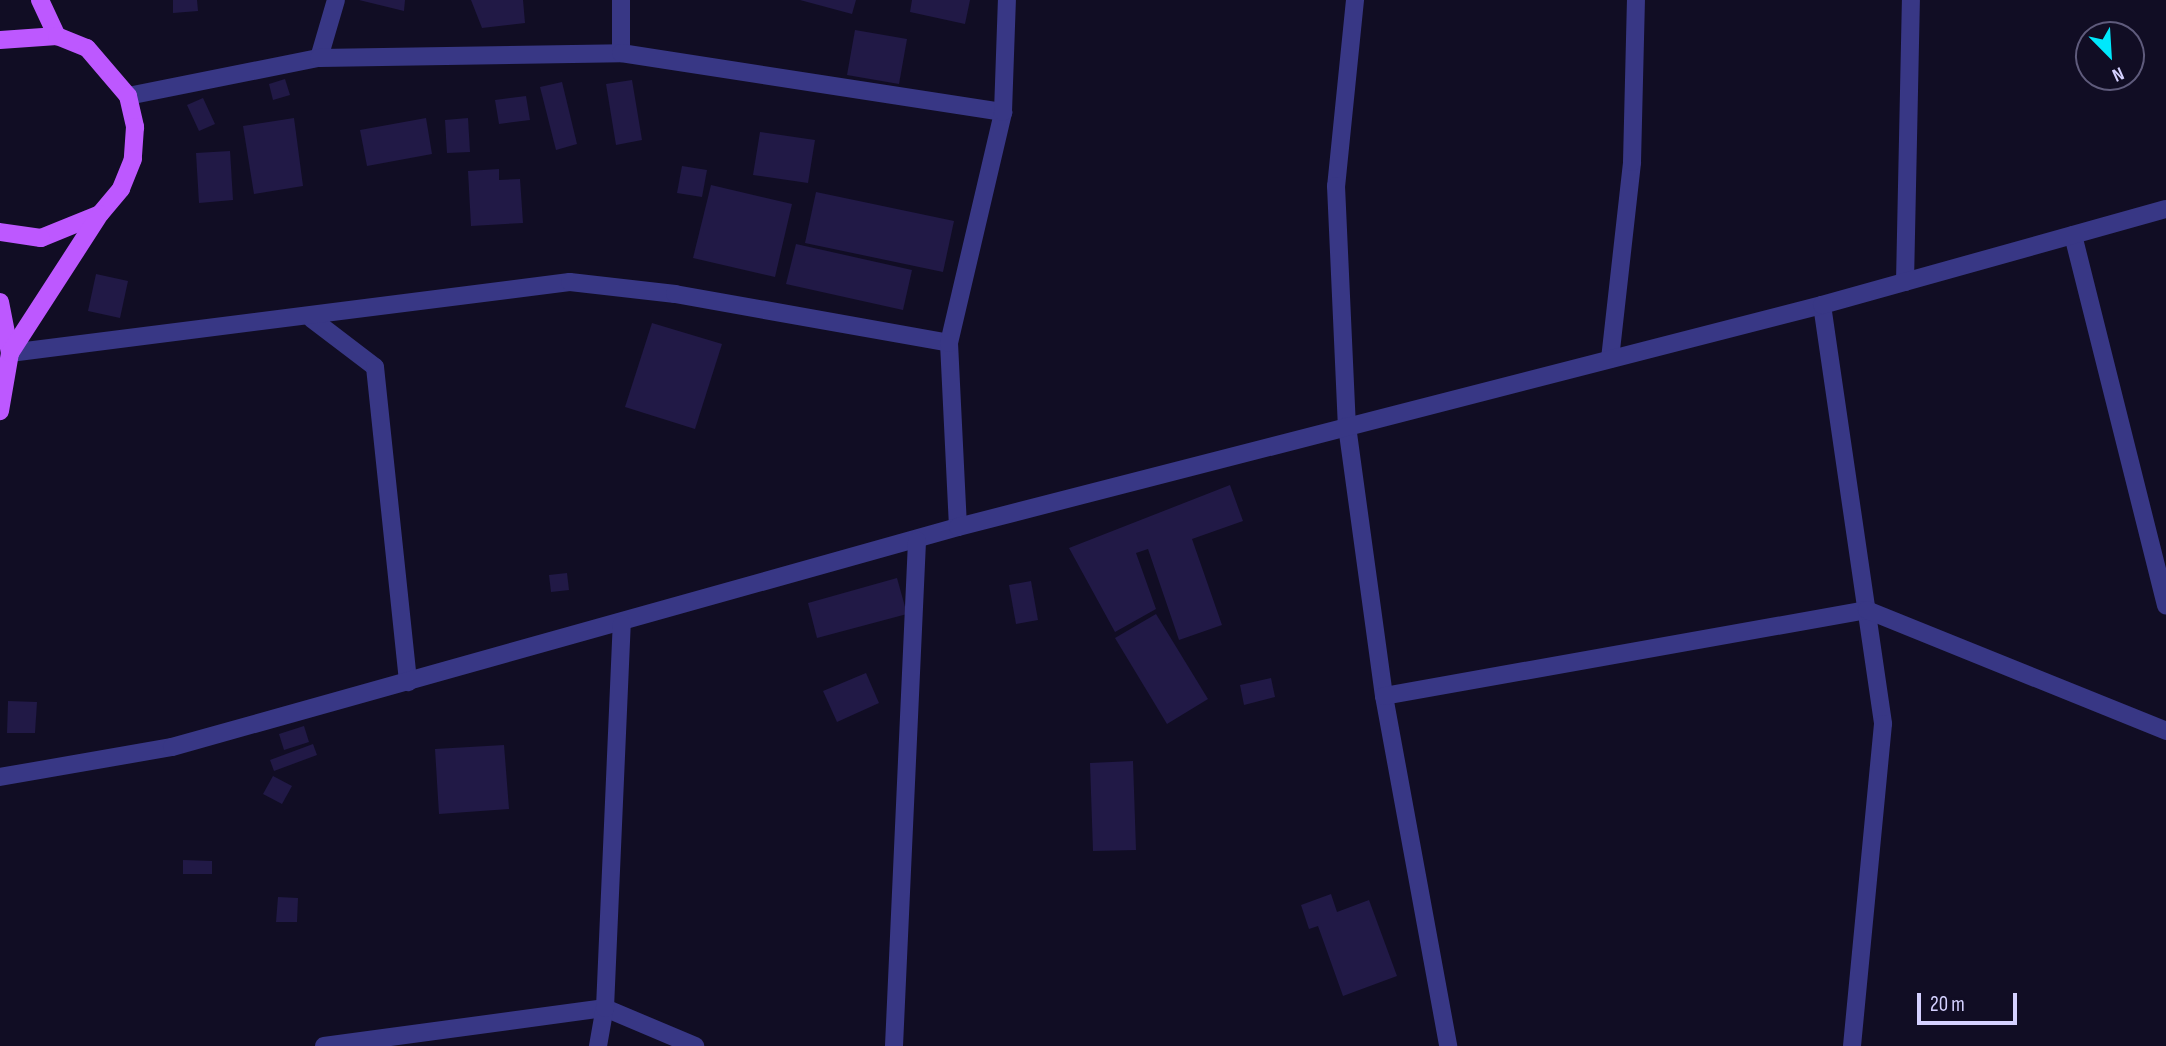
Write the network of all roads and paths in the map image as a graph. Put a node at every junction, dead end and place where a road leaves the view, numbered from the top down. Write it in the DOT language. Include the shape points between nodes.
graph roads {
  1 [pos="40,0"];
  2 [pos="336,0"];
  3 [pos="621,0"];
  4 [pos="1007,0"];
  5 [pos="1354,0"];
  6 [pos="1636,0"];
  7 [pos="1911,0"];
  8 [pos="57,36"];
  9 [pos="0,40"];
  10 [pos="621,52"];
  11 [pos="319,58"];
  12 [pos="128,96"];
  13 [pos="1003,112"];
  14 [pos="2166,209"];
  15 [pos="100,214"];
  16 [pos="0,232"];
  17 [pos="2073,235"];
  18 [pos="1905,282"];
  19 [pos="0,302"];
  20 [pos="1822,305"];
  21 [pos="312,319"];
  22 [pos="949,344"];
  23 [pos="10,353"];
  24 [pos="1610,359"];
  25 [pos="0,411"];
  26 [pos="1347,426"];
  27 [pos="958,527"];
  28 [pos="917,541"];
  29 [pos="2166,605"];
  30 [pos="1867,610"];
  31 [pos="622,624"];
  32 [pos="408,682"];
  33 [pos="1384,696"];
  34 [pos="2166,731"];
  35 [pos="0,777"];
  36 [pos="605,1009"];
  37 [pos="324,1046"];
  38 [pos="598,1046"];
  39 [pos="695,1046"];
  40 [pos="894,1046"];
  41 [pos="1448,1046"];
  42 [pos="1852,1046"];
  1 -- 8 [label="main road"];
  2 -- 11 [label="street"];
  3 -- 10 [label="street"];
  4 -- 13 [label="street"];
  5 -- 26 [label="street" via="1336,186"];
  6 -- 24 [label="street" via="1632,162"];
  7 -- 18 [label="street"];
  8 -- 9 [label="main road"];
  8 -- 12 [label="main road" via="87,48"];
  10 -- 11 [label="street"];
  10 -- 13 [label="street"];
  11 -- 12 [label="street"];
  12 -- 15 [label="main road" via="133,159 121,189"];
  13 -- 22 [label="street"];
  14 -- 17 [label="street"];
  15 -- 16 [label="main road" via="41,238"];
  15 -- 23 [label="main road"];
  17 -- 18 [label="street"];
  17 -- 29 [label="street"];
  18 -- 20 [label="street"];
  19 -- 23 [label="main road"];
  20 -- 24 [label="street"];
  20 -- 30 [label="street"];
  21 -- 22 [label="street" via="570,282 675,293"];
  21 -- 23 [label="street"];
  21 -- 32 [label="street" via="375,367"];
  22 -- 27 [label="street"];
  23 -- 25 [label="main road"];
  24 -- 26 [label="street"];
  26 -- 27 [label="street"];
  26 -- 33 [label="street"];
  27 -- 28 [label="street"];
  28 -- 31 [label="street"];
  28 -- 40 [label="street"];
  30 -- 33 [label="street"];
  30 -- 34 [label="street"];
  30 -- 42 [label="street" via="1883,735"];
  31 -- 32 [label="street"];
  31 -- 36 [label="street"];
  32 -- 35 [label="street" via="172,747"];
  33 -- 41 [label="street"];
  36 -- 37 [label="street"];
  36 -- 38 [label="street"];
  36 -- 39 [label="street"];
}
